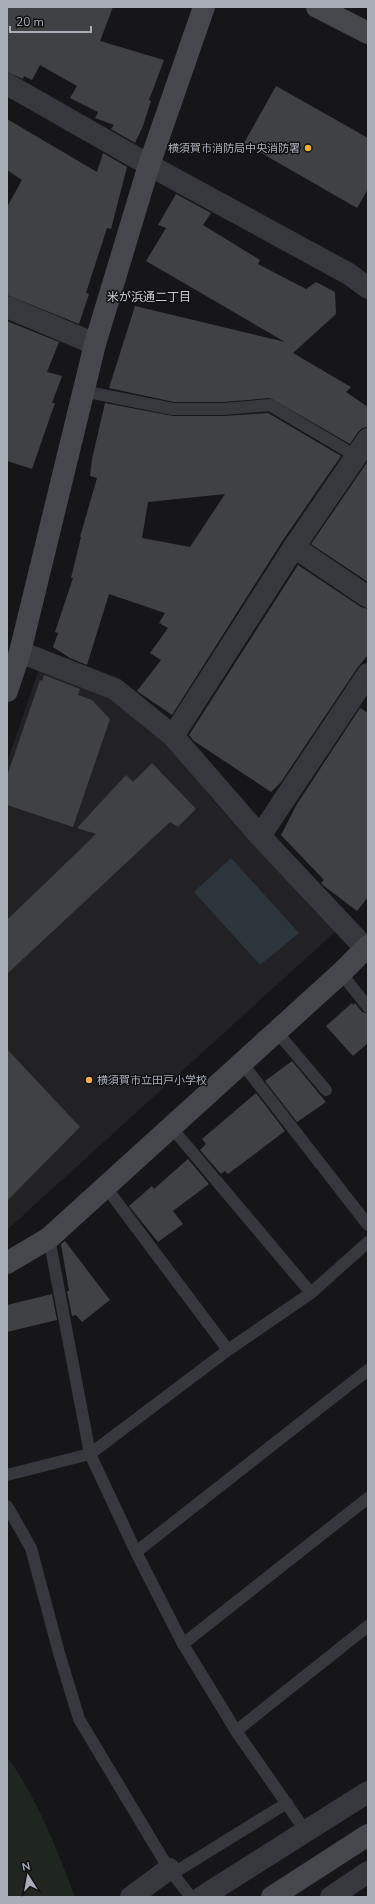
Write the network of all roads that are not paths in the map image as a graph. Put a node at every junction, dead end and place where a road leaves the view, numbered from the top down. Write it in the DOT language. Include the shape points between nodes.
graph roads {
  1 [pos="204,7"];
  2 [pos="317,7"];
  3 [pos="368,33"];
  4 [pos="7,84"];
  5 [pos="149,165"];
  6 [pos="368,288"];
  7 [pos="7,307"];
  8 [pos="95,344"];
  9 [pos="83,391"];
  10 [pos="362,447"];
  11 [pos="294,547"];
  12 [pos="368,597"];
  13 [pos="20,652"];
  14 [pos="368,674"];
  15 [pos="7,691"];
  16 [pos="173,736"];
  17 [pos="260,836"];
  18 [pos="367,948"];
  19 [pos="341,973"];
  20 [pos="368,1007"];
  21 [pos="277,1032"];
  22 [pos="242,1063"];
  23 [pos="326,1090"];
  24 [pos="171,1127"];
  25 [pos="105,1186"];
  26 [pos="368,1225"];
  27 [pos="48,1238"];
  28 [pos="368,1242"];
  29 [pos="7,1263"];
  30 [pos="311,1293"];
  31 [pos="228,1350"];
  32 [pos="368,1370"];
  33 [pos="90,1454"];
  34 [pos="7,1475"];
  35 [pos="368,1498"];
  36 [pos="7,1506"];
  37 [pos="136,1552"];
  38 [pos="368,1626"];
  39 [pos="183,1644"];
  40 [pos="236,1731"];
  41 [pos="368,1792"];
  42 [pos="287,1803"];
  43 [pos="307,1833"];
  44 [pos="368,1835"];
  45 [pos="170,1872"];
  46 [pos="368,1872"];
  47 [pos="131,1897"];
  48 [pos="191,1897"];
  49 [pos="202,1897"];
  50 [pos="272,1897"];
  51 [pos="331,1897"];
  1 -- 5 [label="street"];
  2 -- 3 [label="street"];
  4 -- 5 [label="street"];
  5 -- 6 [label="street" via="349,274"];
  5 -- 8 [label="street"];
  7 -- 8 [label="street"];
  8 -- 9 [label="street"];
  9 -- 10 [label="lane" via="173,409 222,409 270,404"];
  9 -- 13 [label="street"];
  10 -- 11 [label="street"];
  11 -- 12 [label="street"];
  11 -- 16 [label="street"];
  13 -- 15 [label="street"];
  13 -- 16 [label="street" via="115,689"];
  14 -- 17 [label="street"];
  16 -- 17 [label="street"];
  17 -- 18 [label="street"];
  18 -- 19 [label="street"];
  19 -- 20 [label="lane"];
  19 -- 21 [label="street"];
  21 -- 22 [label="street"];
  21 -- 23 [label="lane"];
  22 -- 24 [label="street"];
  22 -- 26 [label="lane"];
  24 -- 25 [label="street"];
  24 -- 30 [label="lane"];
  25 -- 27 [label="street"];
  25 -- 31 [label="lane"];
  27 -- 29 [label="street"];
  27 -- 33 [label="lane"];
  28 -- 30 [label="lane"];
  30 -- 31 [label="lane"];
  31 -- 33 [label="lane"];
  32 -- 37 [label="lane"];
  33 -- 34 [label="lane"];
  33 -- 37 [label="lane"];
  35 -- 39 [label="lane"];
  36 -- 45 [label="lane" via="32,1548 79,1719"];
  37 -- 39 [label="lane"];
  38 -- 40 [label="lane"];
  39 -- 40 [label="lane"];
  40 -- 42 [label="lane"];
  41 -- 43 [label="street"];
  42 -- 43 [label="lane"];
  42 -- 45 [label="lane"];
  43 -- 49 [label="street"];
  44 -- 50 [label="street"];
  45 -- 47 [label="street"];
  45 -- 48 [label="lane"];
  46 -- 51 [label="street"];
}
